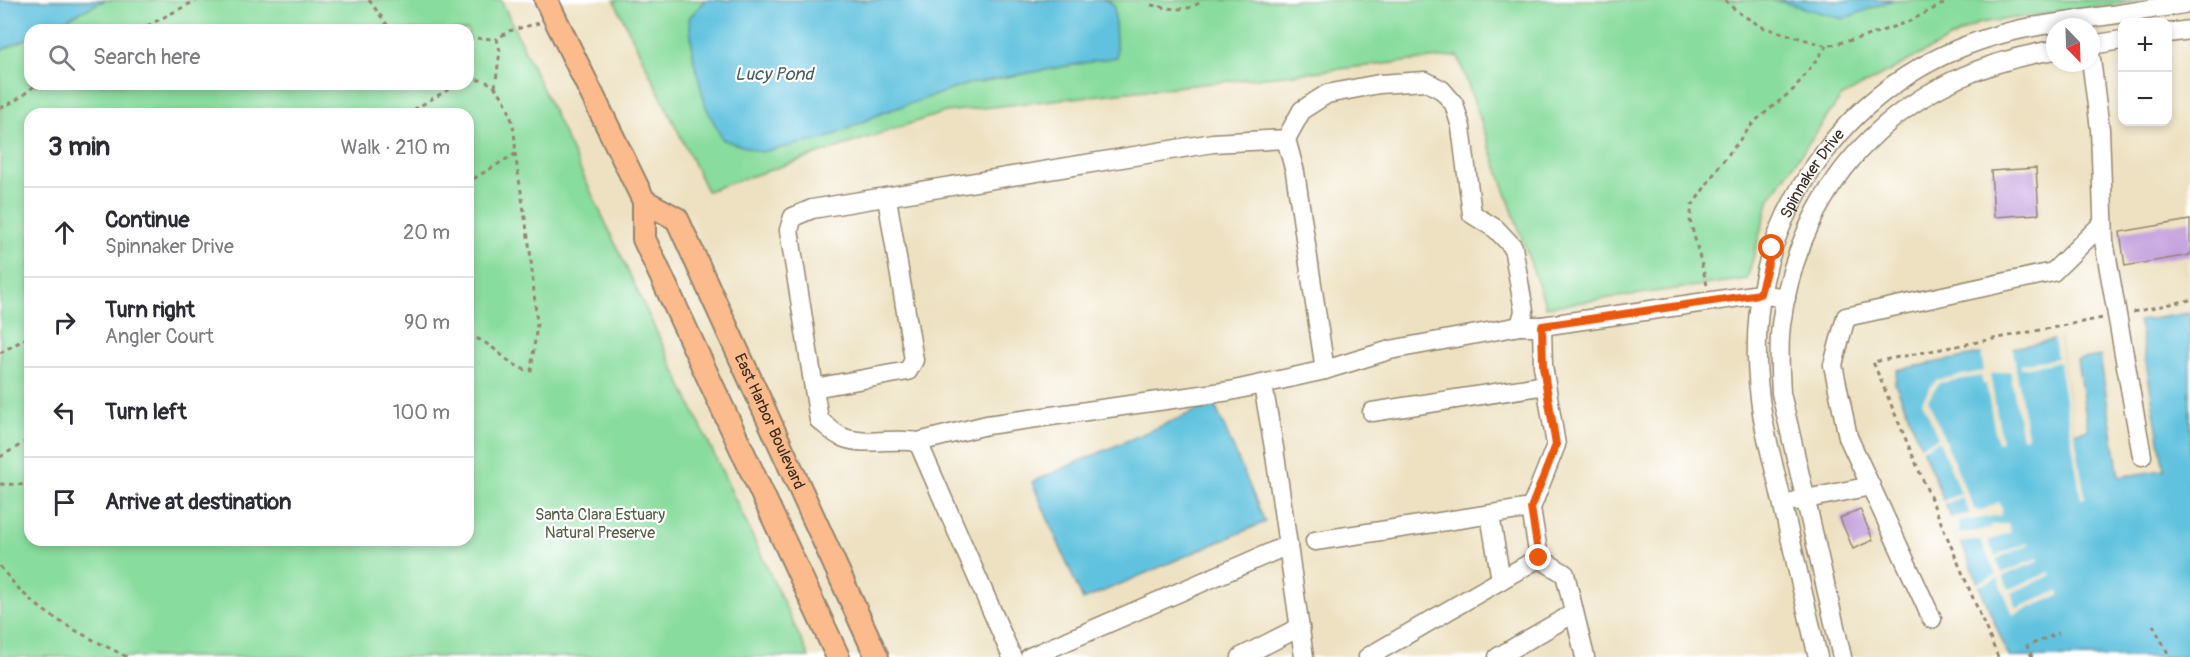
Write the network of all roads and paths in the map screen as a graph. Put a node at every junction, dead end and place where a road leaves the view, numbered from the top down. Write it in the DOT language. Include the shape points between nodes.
graph roads {
  1 [pos="197,0"];
  2 [pos="369,0"];
  3 [pos="1202,0"];
  4 [pos="1725,0"];
  5 [pos="1950,0"];
  6 [pos="2190,3"];
  7 [pos="1151,5"];
  8 [pos="551,10"];
  9 [pos="2100,20"];
  10 [pos="151,24"];
  11 [pos="387,24"];
  12 [pos="2046,28"];
  13 [pos="2190,30"];
  14 [pos="2172,32"];
  15 [pos="474,38"];
  16 [pos="497,39"];
  17 [pos="2118,41"];
  18 [pos="2100,44"];
  19 [pos="1827,46"];
  20 [pos="2046,52"];
  21 [pos="2093,72"];
  22 [pos="474,80"];
  23 [pos="495,87"];
  24 [pos="29,90"];
  25 [pos="448,90"];
  26 [pos="0,108"];
  27 [pos="416,108"];
  28 [pos="1286,140"];
  29 [pos="515,153"];
  30 [pos="474,179"];
  31 [pos="887,198"];
  32 [pos="644,201"];
  33 [pos="2103,224"];
  34 [pos="1760,294"];
  35 [pos="1786,298"];
  36 [pos="2190,300"];
  37 [pos="1712,301"];
  38 [pos="2116,315"];
  39 [pos="1520,326"];
  40 [pos="1542,326"];
  41 [pos="474,338"];
  42 [pos="24,339"];
  43 [pos="0,353"];
  44 [pos="1325,370"];
  45 [pos="1263,385"];
  46 [pos="1546,385"];
  47 [pos="814,388"];
  48 [pos="1372,412"];
  49 [pos="918,442"];
  50 [pos="24,443"];
  51 [pos="2142,456"];
  52 [pos="0,457"];
  53 [pos="0,484"];
  54 [pos="24,485"];
  55 [pos="1871,486"];
  56 [pos="1806,499"];
  57 [pos="1783,504"];
  58 [pos="1531,508"];
  59 [pos="1490,515"];
  60 [pos="1315,541"];
  61 [pos="1288,546"];
  62 [pos="1539,558"];
  63 [pos="0,566"];
  64 [pos="1501,580"];
  65 [pos="1574,613"];
  66 [pos="1932,619"];
  67 [pos="2153,625"];
  68 [pos="1300,627"];
  69 [pos="2059,633"];
  70 [pos="127,657"];
  71 [pos="838,657"];
  72 [pos="878,657"];
  73 [pos="1012,657"];
  74 [pos="1030,657"];
  75 [pos="1241,657"];
  76 [pos="1304,657"];
  77 [pos="1368,657"];
  78 [pos="1498,657"];
  79 [pos="1585,657"];
  80 [pos="1818,657"];
  81 [pos="1842,657"];
  82 [pos="1998,657"];
  83 [pos="2032,657"];
  84 [pos="2170,657"];
  1 -- 10 [label="path"];
  2 -- 11 [label="path"];
  3 -- 7 [label="path" via="1191,9"];
  4 -- 19 [label="path" via="1762,27"];
  5 -- 19 [label="path" via="1910,21"];
  6 -- 9 [label="street, Spinnaker Drive"];
  8 -- 16 [label="path"];
  8 -- 32 [label="main road"];
  12 -- 34 [label="street, Spinnaker Drive" via="2015,31 1969,44 1917,69 1873,101 1832,141 1796,195 1782,221"];
  13 -- 14 [label="street"];
  15 -- 16 [label="path"];
  16 -- 23 [label="path" via="500,51"];
  17 -- 18 [label="street"];
  19 -- 37 [label="path" via="1794,89 1754,122 1692,206 1690,220"];
  20 -- 35 [label="street, Spinnaker Drive" via="2001,62 1951,81 1890,121 1853,158 1820,205 1797,256"];
  21 -- 33 [label="street" via="2100,129"];
  22 -- 23 [label="path" via="481,79"];
  23 -- 29 [label="path" via="513,120"];
  24 -- 26 [label="path"];
  25 -- 27 [label="path"];
  28 -- 31 [label="street" via="1213,143"];
  28 -- 39 [label="street" via="1302,110 1327,94 1379,84 1425,81 1442,90 1454,104 1461,127 1472,214 1496,229 1513,247 1524,311"];
  28 -- 44 [label="street" via="1295,172"];
  29 -- 30 [label="path"];
  29 -- 41 [label="path" via="537,324 531,371 522,370 488,342"];
  31 -- 47 [label="street" via="812,209 793,218 789,230"];
  31 -- 47 [label="street" via="914,360 908,371"];
  32 -- 71 [label="main road" via="644,239"];
  32 -- 72 [label="main road, East Harbor Boulevard" via="676,219"];
  33 -- 38 [label="street"];
  33 -- 55 [label="street" via="2053,272 1846,316 1833,365 1848,437"];
  34 -- 35 [label="street"];
  34 -- 37 [label="street"];
  34 -- 57 [label="street, Spinnaker Drive" via="1756,324 1759,394"];
  35 -- 56 [label="street, Spinnaker Drive" via="1779,354 1781,393"];
  36 -- 38 [label="path"];
  37 -- 40 [label="street"];
  38 -- 51 [label="street"];
  38 -- 82 [label="path" via="1873,362"];
  39 -- 40 [label="street"];
  39 -- 44 [label="street" via="1390,350"];
  40 -- 46 [label="street"];
  42 -- 43 [label="path"];
  44 -- 45 [label="street"];
  45 -- 49 [label="street" via="987,425"];
  45 -- 61 [label="street"];
  46 -- 48 [label="street"];
  46 -- 58 [label="street" via="1556,445"];
  47 -- 49 [label="street" via="819,420 842,437"];
  49 -- 73 [label="street"];
  50 -- 52 [label="path"];
  53 -- 54 [label="path"];
  55 -- 56 [label="street"];
  55 -- 66 [label="street"];
  56 -- 57 [label="street"];
  56 -- 81 [label="street, Spinnaker Drive"];
  57 -- 80 [label="street, Spinnaker Drive"];
  58 -- 59 [label="street"];
  58 -- 62 [label="street"];
  59 -- 60 [label="street"];
  59 -- 64 [label="street"];
  61 -- 68 [label="street"];
  61 -- 74 [label="street"];
  62 -- 64 [label="street"];
  62 -- 65 [label="street" via="1565,574"];
  63 -- 70 [label="path" via="13,584 42,610"];
  64 -- 77 [label="street"];
  65 -- 78 [label="street"];
  65 -- 79 [label="street"];
  67 -- 84 [label="path"];
  68 -- 75 [label="street"];
  68 -- 76 [label="street"];
  69 -- 83 [label="path" via="2027,646"];
}
